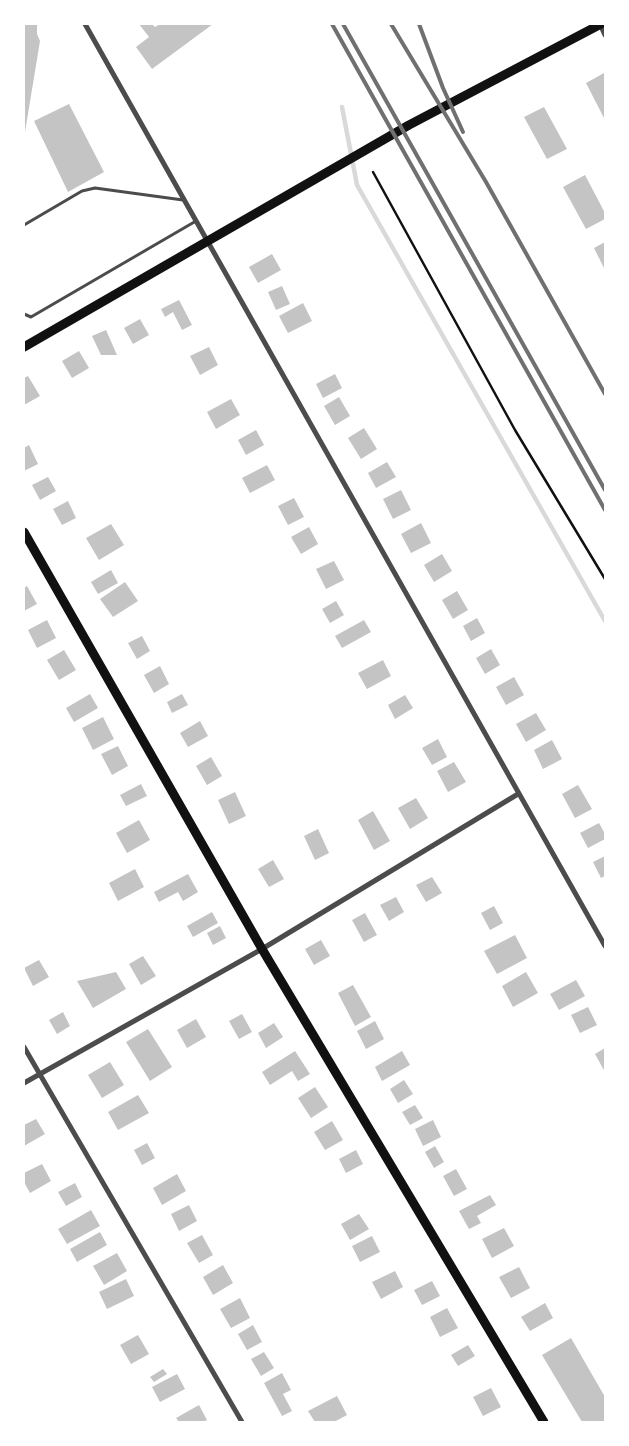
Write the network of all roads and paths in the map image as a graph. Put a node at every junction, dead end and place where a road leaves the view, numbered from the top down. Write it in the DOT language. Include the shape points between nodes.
graph roads {
  1 [pos="85,24"];
  2 [pos="600,24"];
  3 [pos="605,34"];
  4 [pos="373,172"];
  5 [pos="184,200"];
  6 [pos="196,221"];
  7 [pos="24,225"];
  8 [pos="24,314"];
  9 [pos="24,347"];
  10 [pos="24,532"];
  11 [pos="605,580"];
  12 [pos="518,794"];
  13 [pos="605,946"];
  14 [pos="262,949"];
  15 [pos="24,1046"];
  16 [pos="40,1074"];
  17 [pos="24,1083"];
  18 [pos="242,1422"];
  19 [pos="544,1422"];
  1 -- 5 [label="street"];
  2 -- 3 [label="street"];
  2 -- 9 [label="main road" via="409,125"];
  4 -- 11 [label="path" via="515,430"];
  5 -- 6 [label="street"];
  5 -- 7 [label="lane" via="95,188"];
  6 -- 8 [label="lane" via="31,317"];
  6 -- 12 [label="street"];
  10 -- 14 [label="main road"];
  12 -- 13 [label="street"];
  12 -- 14 [label="street"];
  14 -- 16 [label="street"];
  14 -- 19 [label="main road"];
  15 -- 16 [label="street"];
  16 -- 17 [label="street"];
  16 -- 18 [label="street"];
}
